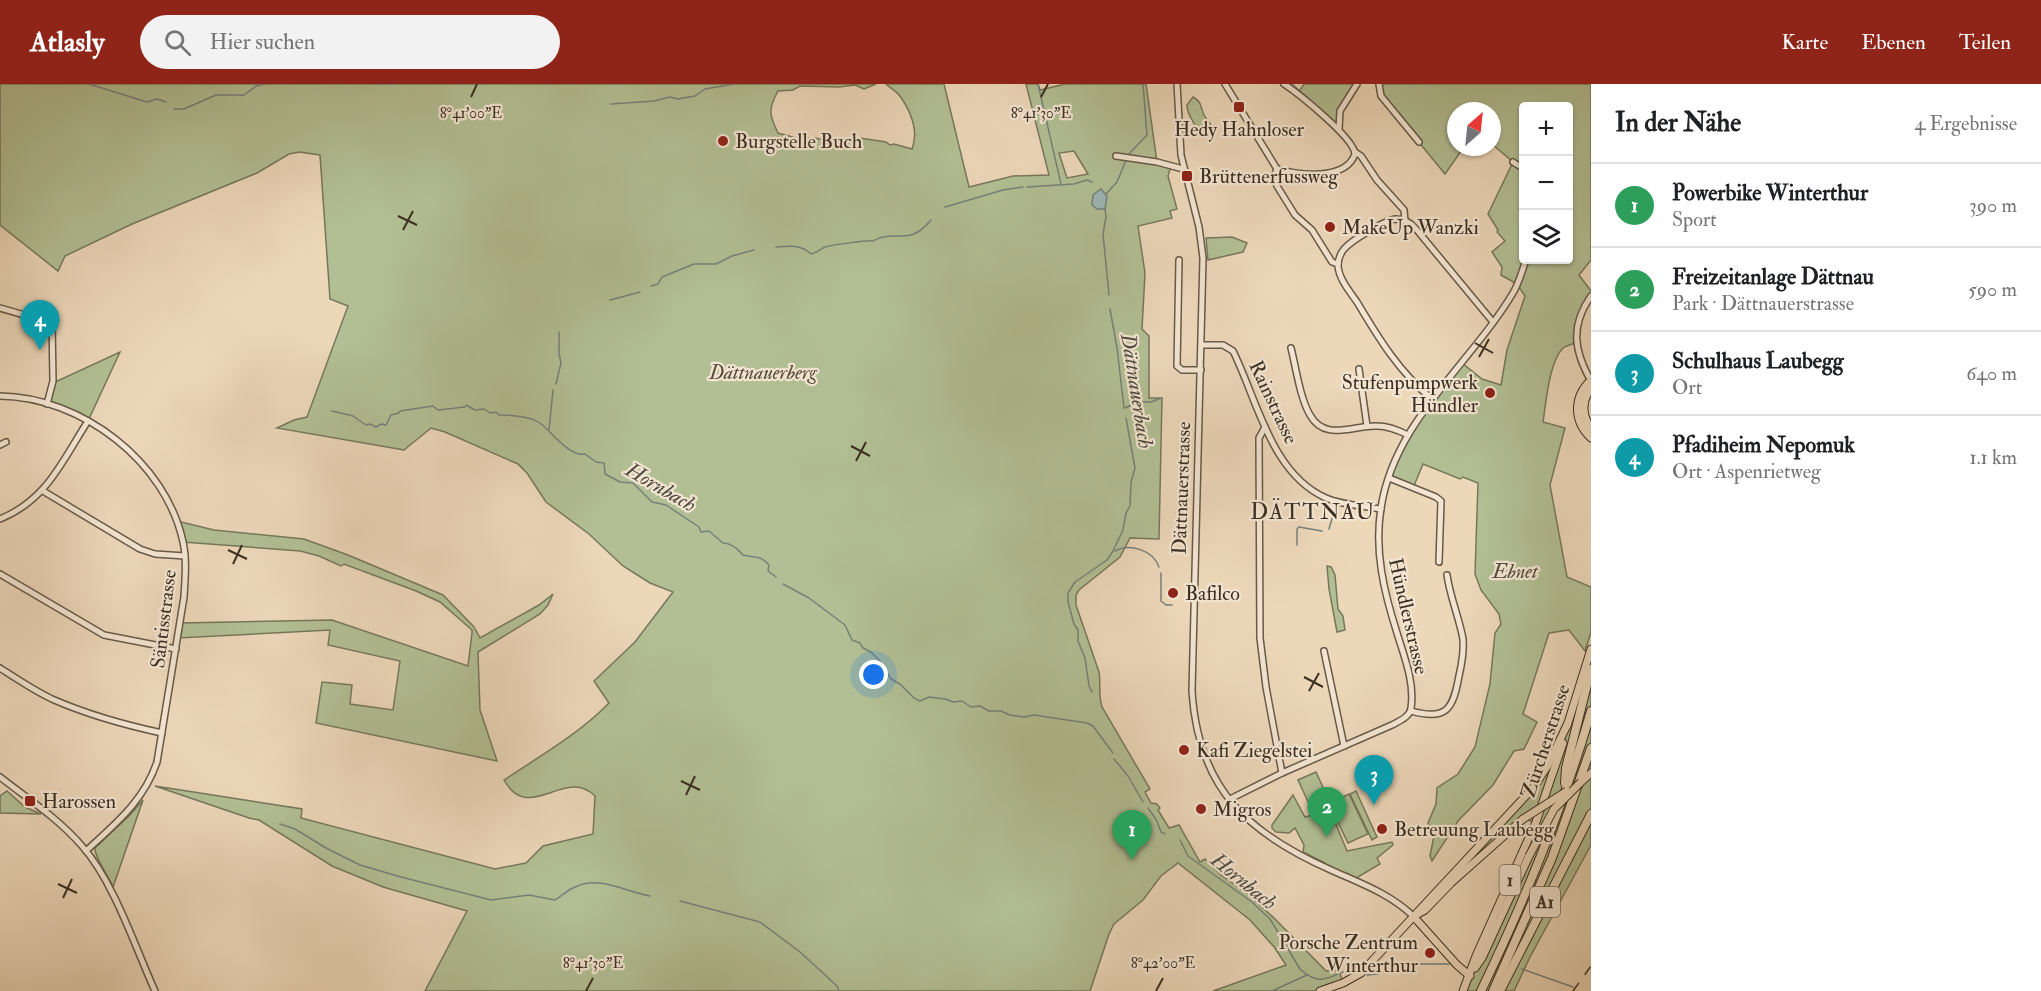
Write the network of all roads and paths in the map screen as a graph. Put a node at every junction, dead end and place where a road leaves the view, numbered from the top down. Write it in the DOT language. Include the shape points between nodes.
graph roads {
  1 [pos="1177,84"];
  2 [pos="1225,84"];
  3 [pos="1284,84"];
  4 [pos="1357,84"];
  5 [pos="1379,84"];
  6 [pos="1339,129"];
  7 [pos="1419,142"];
  8 [pos="1355,152"];
  9 [pos="1120,157"];
  10 [pos="1514,162"];
  11 [pos="1519,166"];
  12 [pos="1183,169"];
  13 [pos="1277,169"];
  14 [pos="1405,221"];
  15 [pos="1179,260"];
  16 [pos="1338,264"];
  17 [pos="1524,264"];
  18 [pos="1591,296"];
  19 [pos="0,308"];
  20 [pos="1493,322"];
  21 [pos="1202,345"];
  22 [pos="1291,348"];
  23 [pos="1359,369"];
  24 [pos="1201,370"];
  25 [pos="1591,380"];
  26 [pos="1591,388"];
  27 [pos="0,396"];
  28 [pos="1433,400"];
  29 [pos="47,404"];
  30 [pos="88,421"];
  31 [pos="1367,426"];
  32 [pos="1265,427"];
  33 [pos="1591,429"];
  34 [pos="1408,435"];
  35 [pos="1591,438"];
  36 [pos="1389,478"];
  37 [pos="43,490"];
  38 [pos="1381,508"];
  39 [pos="0,519"];
  40 [pos="185,555"];
  41 [pos="1439,562"];
  42 [pos="0,574"];
  43 [pos="1447,575"];
  44 [pos="176,649"];
  45 [pos="1591,649"];
  46 [pos="1324,651"];
  47 [pos="0,668"];
  48 [pos="1591,669"];
  49 [pos="1411,711"];
  50 [pos="1591,711"];
  51 [pos="1567,725"];
  52 [pos="162,733"];
  53 [pos="1344,746"];
  54 [pos="1591,748"];
  55 [pos="1282,773"];
  56 [pos="1591,773"];
  57 [pos="0,777"];
  58 [pos="1581,782"];
  59 [pos="1230,799"];
  60 [pos="1563,800"];
  61 [pos="1591,814"];
  62 [pos="86,851"];
  63 [pos="1414,917"];
  64 [pos="1470,975"];
  65 [pos="155,991"];
  66 [pos="1320,991"];
  67 [pos="1463,991"];
  68 [pos="1481,991"];
  69 [pos="1493,991"];
  70 [pos="1500,991"];
  1 -- 12 [label="street, Dättnauerstrasse"];
  2 -- 13 [label="street"];
  3 -- 6 [label="street"];
  4 -- 6 [label="street" via="1340,111"];
  5 -- 7 [label="street" via="1382,98"];
  6 -- 8 [label="street"];
  8 -- 13 [label="street" via="1350,163 1332,174"];
  8 -- 14 [label="street" via="1405,211"];
  9 -- 12 [label="street"];
  10 -- 11 [label="street"];
  12 -- 21 [label="street, Dättnauerstrasse" via="1202,247"];
  13 -- 16 [label="street" via="1277,186 1295,215 1312,230 1332,262"];
  14 -- 16 [label="street" via="1388,221 1348,245"];
  14 -- 20 [label="street" via="1415,227"];
  15 -- 24 [label="street" via="1177,364 1182,370"];
  16 -- 28 [label="street" via="1341,276 1384,348 1410,380"];
  17 -- 20 [label="street, Hündlerstrasse" via="1513,292"];
  18 -- 25 [label="street" via="1576,336 1580,358"];
  19 -- 29 [label="street" via="52,322 53,381"];
  20 -- 28 [label="street, Hündlerstrasse"];
  21 -- 24 [label="street, Dättnauerstrasse"];
  21 -- 32 [label="street, Rainstrasse" via="1223,345 1233,351"];
  22 -- 31 [label="street" via="1306,406 1317,424 1341,432"];
  23 -- 31 [label="street"];
  24 -- 59 [label="street, Dättnauerstrasse" via="1193,712 1206,757"];
  25 -- 35 [label="main road" via="1580,394 1577,411 1582,428"];
  26 -- 33 [label="main road" via="1583,410"];
  27 -- 29 [label="street, Säntisstrasse"];
  28 -- 34 [label="street, Hündlerstrasse"];
  29 -- 30 [label="street, Säntisstrasse"];
  30 -- 37 [label="street"];
  30 -- 40 [label="street, Säntisstrasse" via="121,444 153,477 177,521"];
  31 -- 34 [label="street" via="1389,427"];
  32 -- 38 [label="street, Rainstrasse" via="1294,474 1311,489 1336,501"];
  32 -- 55 [label="street" via="1259,438 1259,622"];
  34 -- 36 [label="street, Hündlerstrasse"];
  36 -- 38 [label="street, Hündlerstrasse"];
  36 -- 41 [label="street" via="1441,501"];
  37 -- 39 [label="street" via="19,511"];
  37 -- 40 [label="street" via="140,549"];
  38 -- 49 [label="street, Hündlerstrasse" via="1381,571 1408,671"];
  40 -- 44 [label="street, Säntisstrasse" via="184,597"];
  42 -- 44 [label="street" via="104,635"];
  43 -- 49 [label="street" via="1463,645 1456,695 1439,714"];
  44 -- 52 [label="street, Säntisstrasse"];
  45 -- 51 [label="main road, Zürcherstrasse / 1"];
  46 -- 53 [label="street"];
  47 -- 52 [label="street" via="58,701 132,727"];
  48 -- 60 [label="highway, A1" via="1566,768"];
  49 -- 53 [label="street" via="1392,725"];
  50 -- 60 [label="highway, A1"];
  51 -- 63 [label="main road" via="1533,788"];
  51 -- 64 [label="main road, Zürcherstrasse / 1" via="1536,822"];
  52 -- 62 [label="street, Säntisstrasse" via="153,773 140,797"];
  53 -- 55 [label="street"];
  54 -- 69 [label="highway, A1" via="1547,871"];
  55 -- 59 [label="street"];
  56 -- 58 [label="main road, Zürcherstrasse / 1"];
  57 -- 62 [label="street"];
  58 -- 63 [label="main road, bridge" via="1523,819"];
  58 -- 64 [label="main road, Zürcherstrasse / 1, bridge" via="1551,813 1482,958"];
  59 -- 63 [label="street, Dättnauerstrasse" via="1251,824 1277,843 1385,894"];
  60 -- 68 [label="highway, A1" via="1529,887"];
  61 -- 70 [label="highway, A1"];
  62 -- 65 [label="street" via="111,892"];
  63 -- 64 [label="main road, Dättnauerstrasse"];
  63 -- 66 [label="main road" via="1361,973"];
  64 -- 67 [label="main road, Zürcherstrasse / 1"];
}
